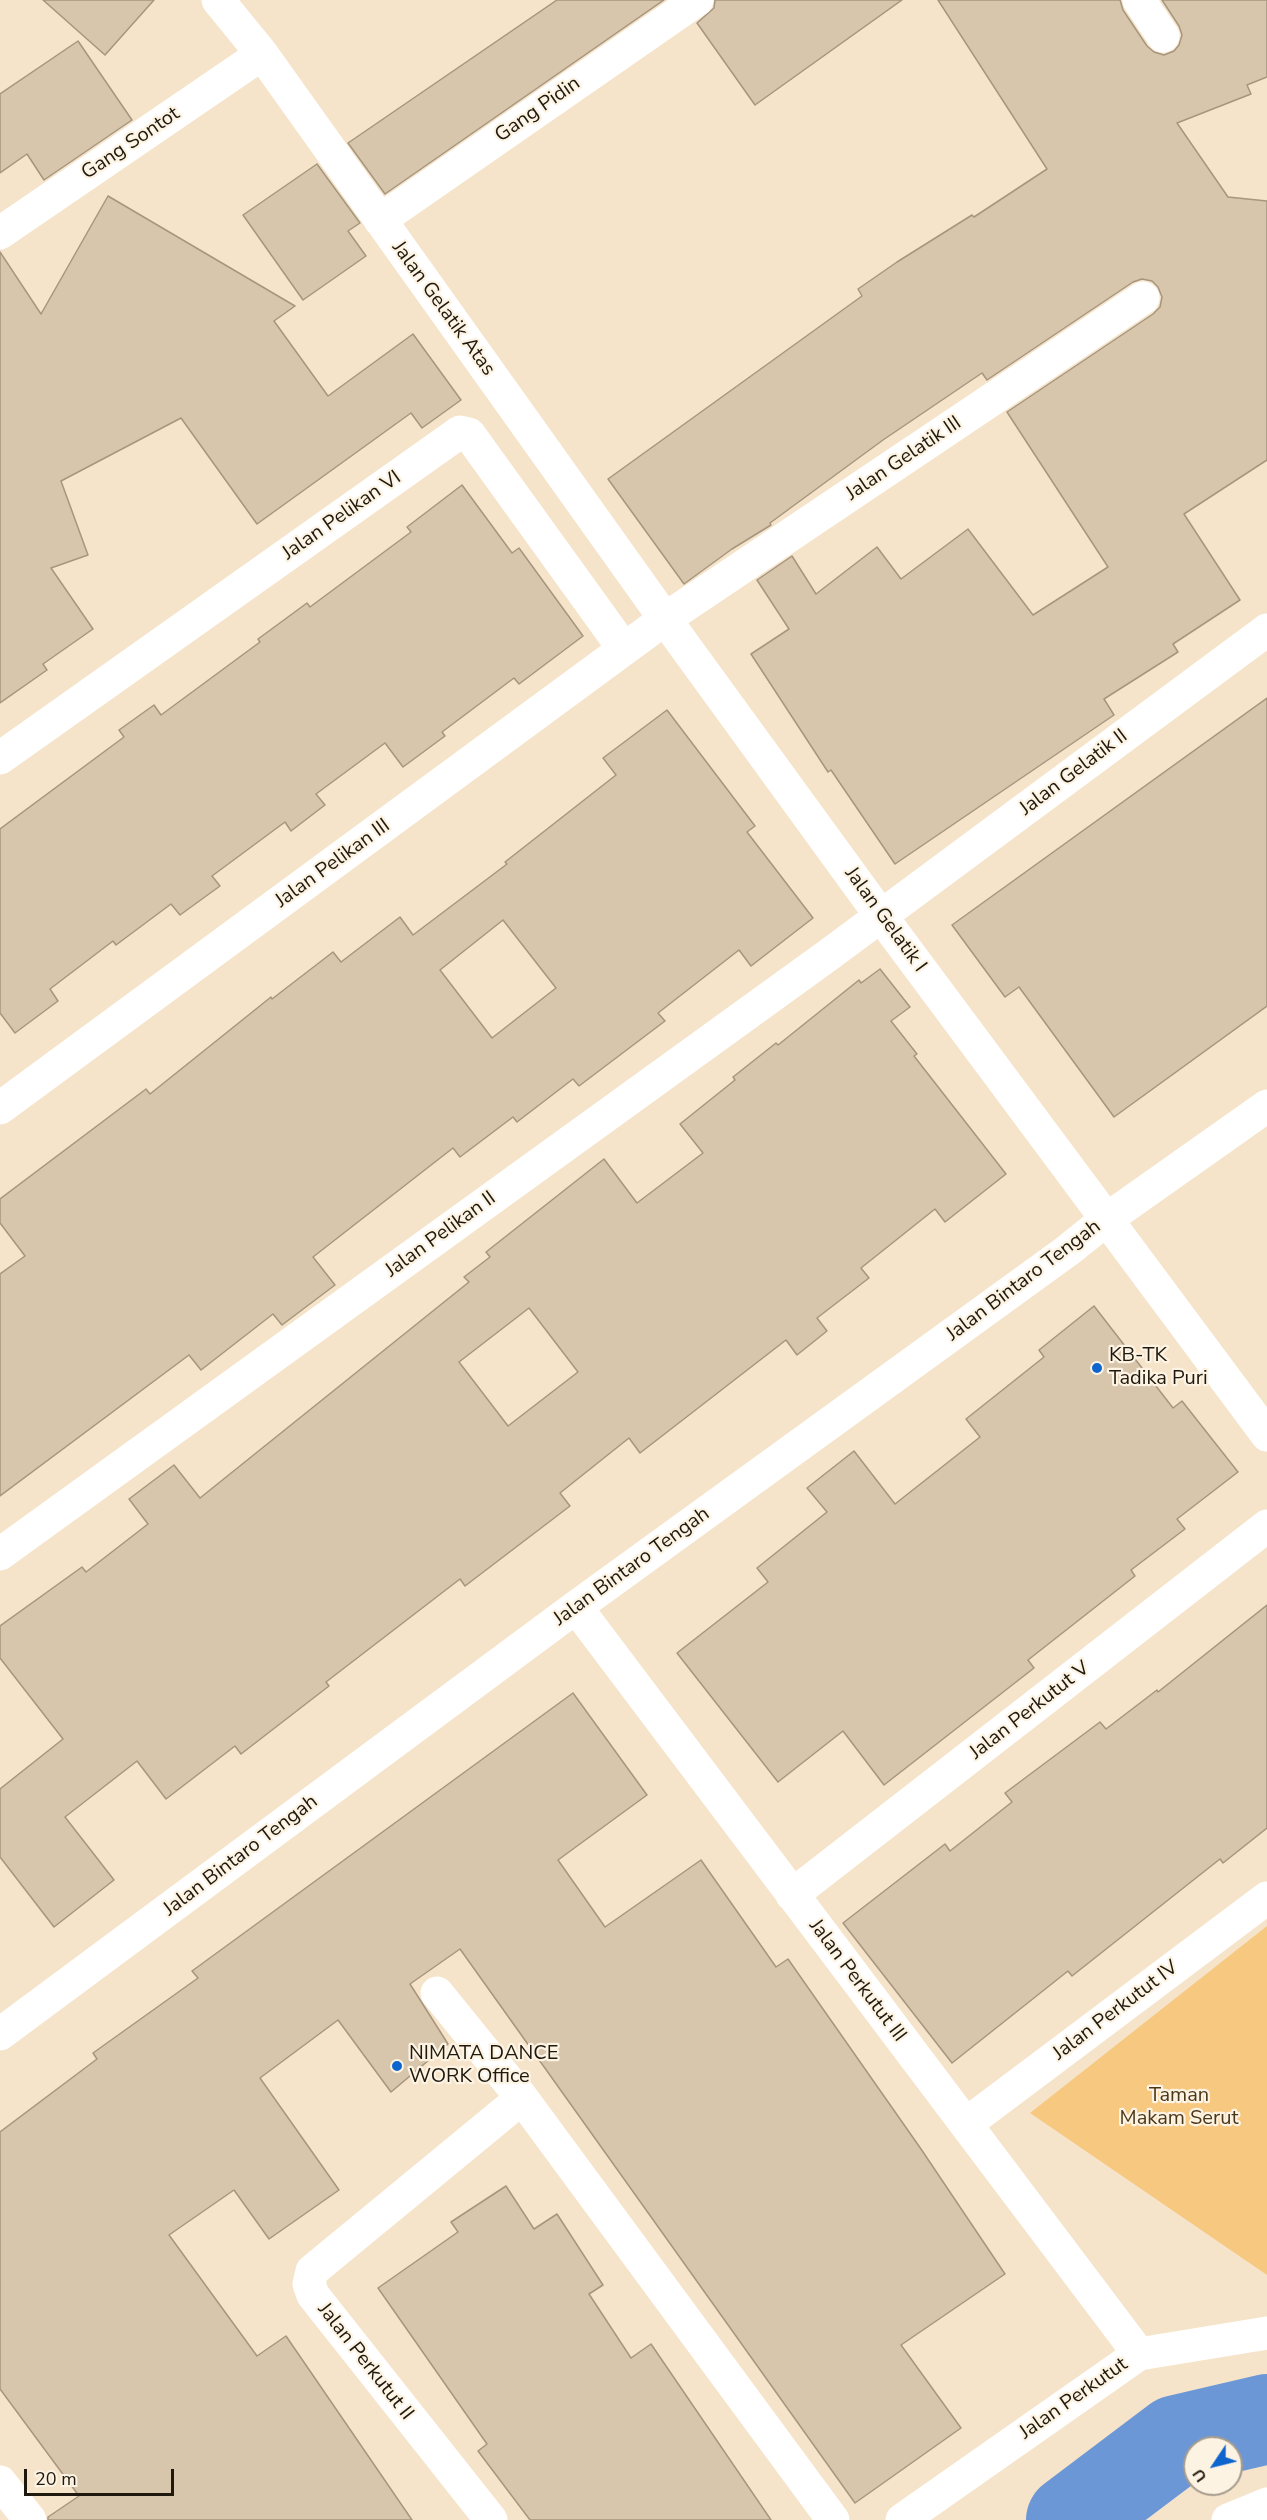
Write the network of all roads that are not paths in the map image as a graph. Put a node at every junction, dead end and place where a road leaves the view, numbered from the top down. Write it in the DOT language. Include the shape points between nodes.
graph roads {
  1 [pos="218,0"];
  2 [pos="697,0"];
  3 [pos="1139,0"];
  4 [pos="1163,36"];
  5 [pos="262,54"];
  6 [pos="380,220"];
  7 [pos="0,233"];
  8 [pos="1143,298"];
  9 [pos="665,619"];
  10 [pos="1267,630"];
  11 [pos="624,649"];
  12 [pos="0,758"];
  13 [pos="881,916"];
  14 [pos="1267,1106"];
  15 [pos="0,1108"];
  16 [pos="1107,1220"];
  17 [pos="1267,1435"];
  18 [pos="1267,1526"];
  19 [pos="0,1554"];
  20 [pos="576,1608"];
  21 [pos="792,1895"];
  22 [pos="1267,1898"];
  23 [pos="437,1993"];
  24 [pos="0,2034"];
  25 [pos="522,2098"];
  26 [pos="966,2124"];
  27 [pos="1267,2333"];
  28 [pos="1138,2354"];
  29 [pos="0,2482"];
  30 [pos="1267,2504"];
  31 [pos="30,2520"];
  32 [pos="491,2520"];
  33 [pos="833,2520"];
  34 [pos="902,2520"];
  35 [pos="1228,2520"];
  1 -- 5 [label="street, Jalan Gelatik Atas"];
  2 -- 6 [label="street, Gang Pidin"];
  3 -- 4 [label="street"];
  5 -- 6 [label="street, Jalan Gelatik Atas"];
  5 -- 7 [label="street, Gang Sontot"];
  6 -- 9 [label="street, Jalan Gelatik Atas"];
  8 -- 9 [label="street, Jalan Gelatik III"];
  9 -- 11 [label="street, Jalan Pelikan III"];
  9 -- 13 [label="street, Jalan Gelatik I"];
  10 -- 13 [label="street, Jalan Gelatik II"];
  11 -- 12 [label="street, Jalan Pelikan VI" via="469,434 460,432"];
  11 -- 15 [label="street, Jalan Pelikan III"];
  13 -- 16 [label="street, Jalan Gelatik I"];
  13 -- 19 [label="street, Jalan Pelikan II"];
  14 -- 16 [label="street, Jalan Bintaro Tengah"];
  16 -- 17 [label="street, Jalan Gelatik I"];
  16 -- 20 [label="street, Jalan Bintaro Tengah"];
  18 -- 21 [label="street, Jalan Perkutut V"];
  20 -- 21 [label="street, Jalan Perkutut III"];
  20 -- 24 [label="street, Jalan Bintaro Tengah"];
  21 -- 26 [label="street, Jalan Perkutut III"];
  22 -- 26 [label="street, Jalan Perkutut IV"];
  23 -- 25 [label="street"];
  25 -- 32 [label="street, Jalan Perkutut II" via="312,2271 309,2284 313,2295"];
  25 -- 33 [label="street"];
  26 -- 28 [label="street, Jalan Perkutut III"];
  27 -- 28 [label="street, Jalan Perkutut"];
  28 -- 34 [label="street, Jalan Perkutut"];
  29 -- 31 [label="street"];
  30 -- 35 [label="street"];
}
